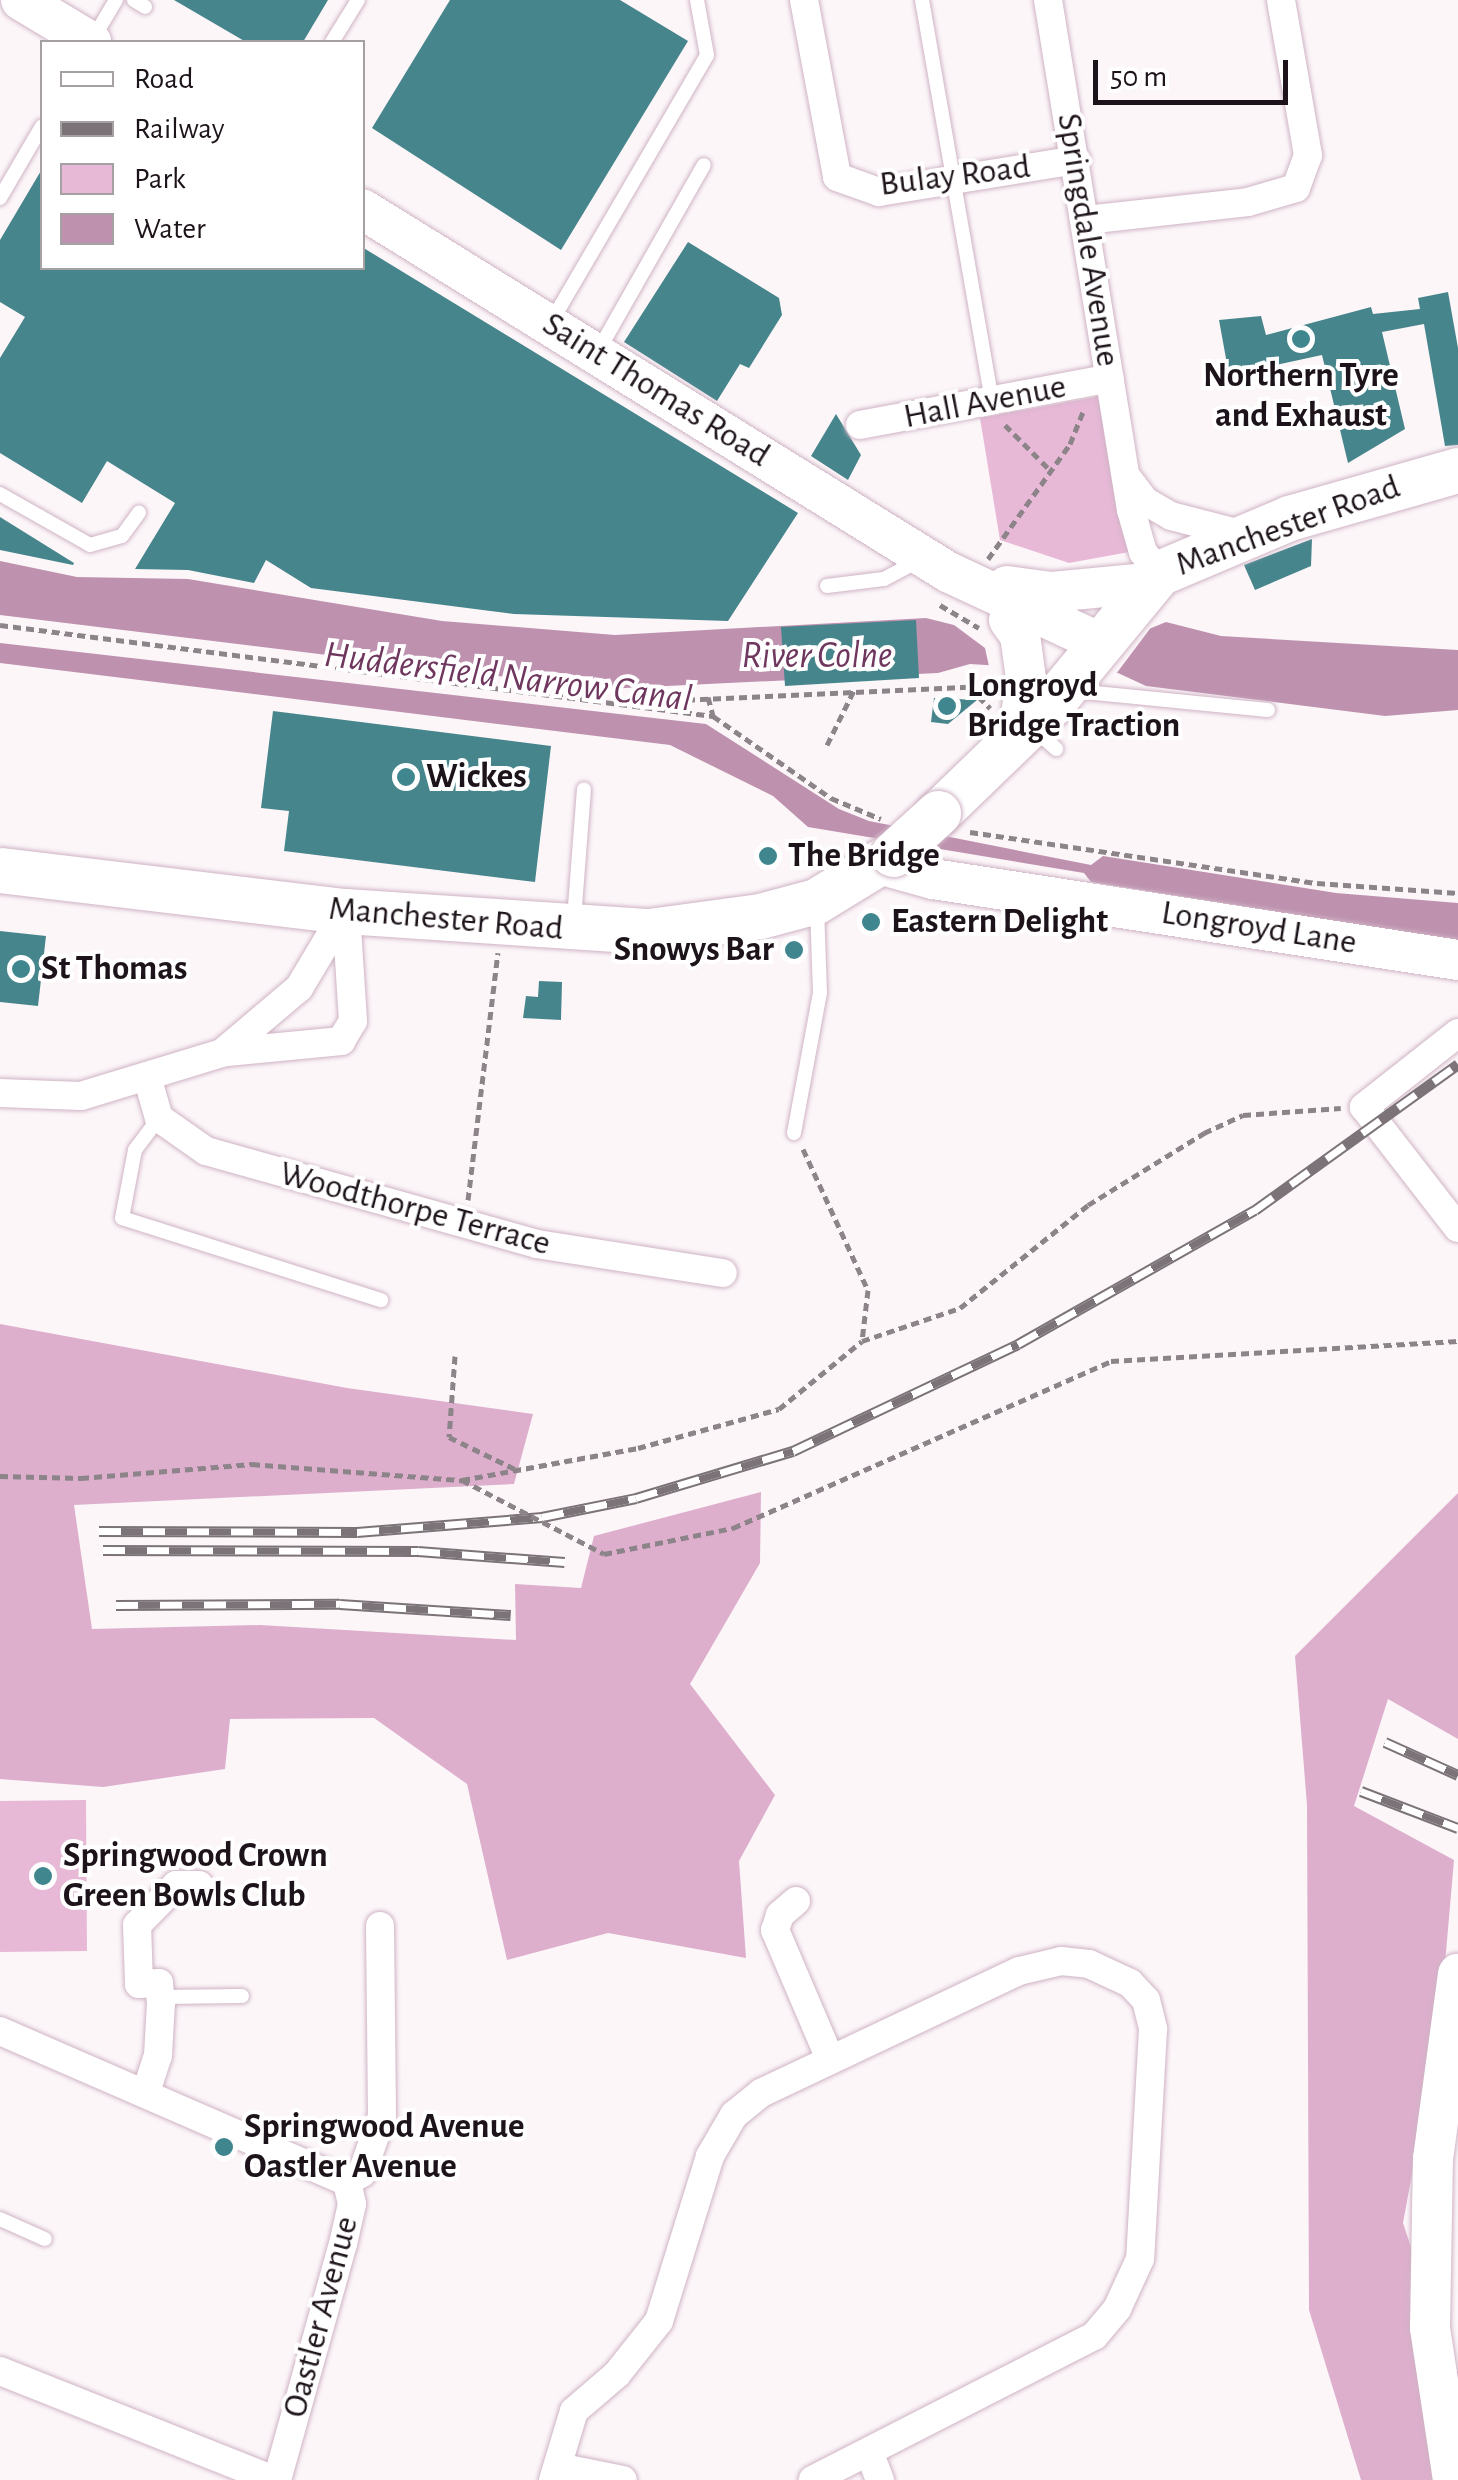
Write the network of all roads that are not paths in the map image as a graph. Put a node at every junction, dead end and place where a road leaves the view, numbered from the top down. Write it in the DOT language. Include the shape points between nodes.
graph roads {
  1 [pos="21,0"];
  2 [pos="116,0"];
  3 [pos="358,0"];
  4 [pos="697,0"];
  5 [pos="804,0"];
  6 [pos="922,0"];
  7 [pos="1048,0"];
  8 [pos="1282,0"];
  9 [pos="89,40"];
  10 [pos="93,40"];
  11 [pos="333,40"];
  12 [pos="40,129"];
  13 [pos="1076,160"];
  14 [pos="704,165"];
  15 [pos="954,180"];
  16 [pos="0,198"];
  17 [pos="365,211"];
  18 [pos="1086,220"];
  19 [pos="550,324"];
  20 [pos="597,354"];
  21 [pos="1101,380"];
  22 [pos="992,400"];
  23 [pos="860,425"];
  24 [pos="1458,470"];
  25 [pos="1129,480"];
  26 [pos="0,494"];
  27 [pos="139,514"];
  28 [pos="1246,534"];
  29 [pos="1152,578"];
  30 [pos="826,586"];
  31 [pos="950,587"];
  32 [pos="1009,620"];
  33 [pos="1075,663"];
  34 [pos="1268,710"];
  35 [pos="584,789"];
  36 [pos="888,859"];
  37 [pos="0,870"];
  38 [pos="816,900"];
  39 [pos="346,911"];
  40 [pos="573,930"];
  41 [pos="1458,960"];
  42 [pos="1458,1032"];
  43 [pos="222,1053"];
  44 [pos="148,1080"];
  45 [pos="0,1092"];
  46 [pos="159,1118"];
  47 [pos="794,1134"];
  48 [pos="1458,1228"];
  49 [pos="724,1273"];
  50 [pos="380,1300"];
  51 [pos="199,1885"];
  52 [pos="796,1901"];
  53 [pos="380,1926"];
  54 [pos="1458,1974"];
  55 [pos="242,1996"];
  56 [pos="160,1997"];
  57 [pos="0,2031"];
  58 [pos="830,2059"];
  59 [pos="146,2092"];
  60 [pos="346,2182"];
  61 [pos="0,2219"];
  62 [pos="46,2239"];
  63 [pos="0,2371"];
  64 [pos="875,2467"];
  65 [pos="555,2474"];
  66 [pos="276,2480"];
  67 [pos="623,2480"];
  68 [pos="812,2480"];
  69 [pos="1454,2480"];
  1 -- 9 [label="main road"];
  2 -- 10 [label="lane"];
  3 -- 11 [label="lane"];
  4 -- 19 [label="lane" via="706,54"];
  5 -- 15 [label="street, Bulay Road" via="836,178 879,192"];
  6 -- 15 [label="lane"];
  7 -- 13 [label="street, Springdale Avenue"];
  8 -- 18 [label="street" via="1308,155 1296,188 1248,202"];
  12 -- 16 [label="lane"];
  13 -- 15 [label="street, Bulay Road"];
  13 -- 18 [label="street, Springdale Avenue"];
  14 -- 20 [label="lane"];
  15 -- 22 [label="lane"];
  17 -- 19 [label="main road, Saint Thomas Road"];
  18 -- 21 [label="street, Springdale Avenue"];
  19 -- 20 [label="main road, Saint Thomas Road"];
  20 -- 31 [label="main road, Saint Thomas Road"];
  21 -- 22 [label="street, Hall Avenue"];
  21 -- 25 [label="street, Springdale Avenue"];
  22 -- 23 [label="street, Hall Avenue"];
  24 -- 28 [label="main road, Manchester Road"];
  25 -- 28 [label="street" via="1144,501 1171,516"];
  25 -- 29 [label="street, Springdale Avenue"];
  26 -- 27 [label="lane" via="90,546 122,536"];
  28 -- 29 [label="main road, Manchester Road"];
  29 -- 31 [label="main road" via="1052,592"];
  29 -- 33 [label="main road, Manchester Road"];
  30 -- 31 [label="lane" via="884,579"];
  31 -- 32 [label="main road, Saint Thomas Road"];
  31 -- 33 [label="main road, Saint Thomas Road" via="1057,620"];
  32 -- 33 [label="main road, Saint Thomas Road"];
  32 -- 33 [label="main road" via="1020,635"];
  33 -- 34 [label="lane"];
  33 -- 36 [label="main road, Manchester Road, bridge" via="1035,737"];
  35 -- 40 [label="lane"];
  36 -- 38 [label="main road, Manchester Road"];
  36 -- 41 [label="main road, Longroyd Lane" via="933,879"];
  37 -- 39 [label="main road, Manchester Road"];
  38 -- 40 [label="main road, Manchester Road" via="704,926"];
  38 -- 47 [label="lane" via="820,993"];
  39 -- 40 [label="main road, Manchester Road"];
  39 -- 43 [label="street" via="299,988"];
  39 -- 43 [label="street" via="353,1022 341,1041"];
  42 -- 48 [label="street" via="1364,1107"];
  43 -- 44 [label="street"];
  44 -- 45 [label="street" via="81,1096"];
  44 -- 46 [label="street"];
  46 -- 49 [label="street, Woodthorpe Terrace" via="206,1152 465,1226 571,1251"];
  46 -- 50 [label="lane" via="135,1150 122,1218"];
  51 -- 56 [label="street" via="176,1885 138,1924 138,1984 159,1983"];
  52 -- 58 [label="street" via="775,1930"];
  53 -- 60 [label="street, Oastler Avenue" via="382,2116 362,2174"];
  54 -- 69 [label="main road" via="1434,2159 1430,2328"];
  55 -- 56 [label="lane"];
  56 -- 59 [label="street" via="158,2056"];
  57 -- 59 [label="street"];
  58 -- 64 [label="street" via="1020,1971 1061,1961 1089,1964 1130,1984 1146,2000 1153,2029 1140,2260 1117,2310 1094,2336 977,2391"];
  58 -- 65 [label="street" via="734,2115 710,2156 659,2321 617,2374 574,2411"];
  59 -- 60 [label="street"];
  60 -- 66 [label="street, Oastler Avenue" via="352,2204 343,2244"];
  61 -- 62 [label="lane"];
  63 -- 66 [label="street"];
  64 -- 68 [label="street"];
  65 -- 67 [label="street"];
}
